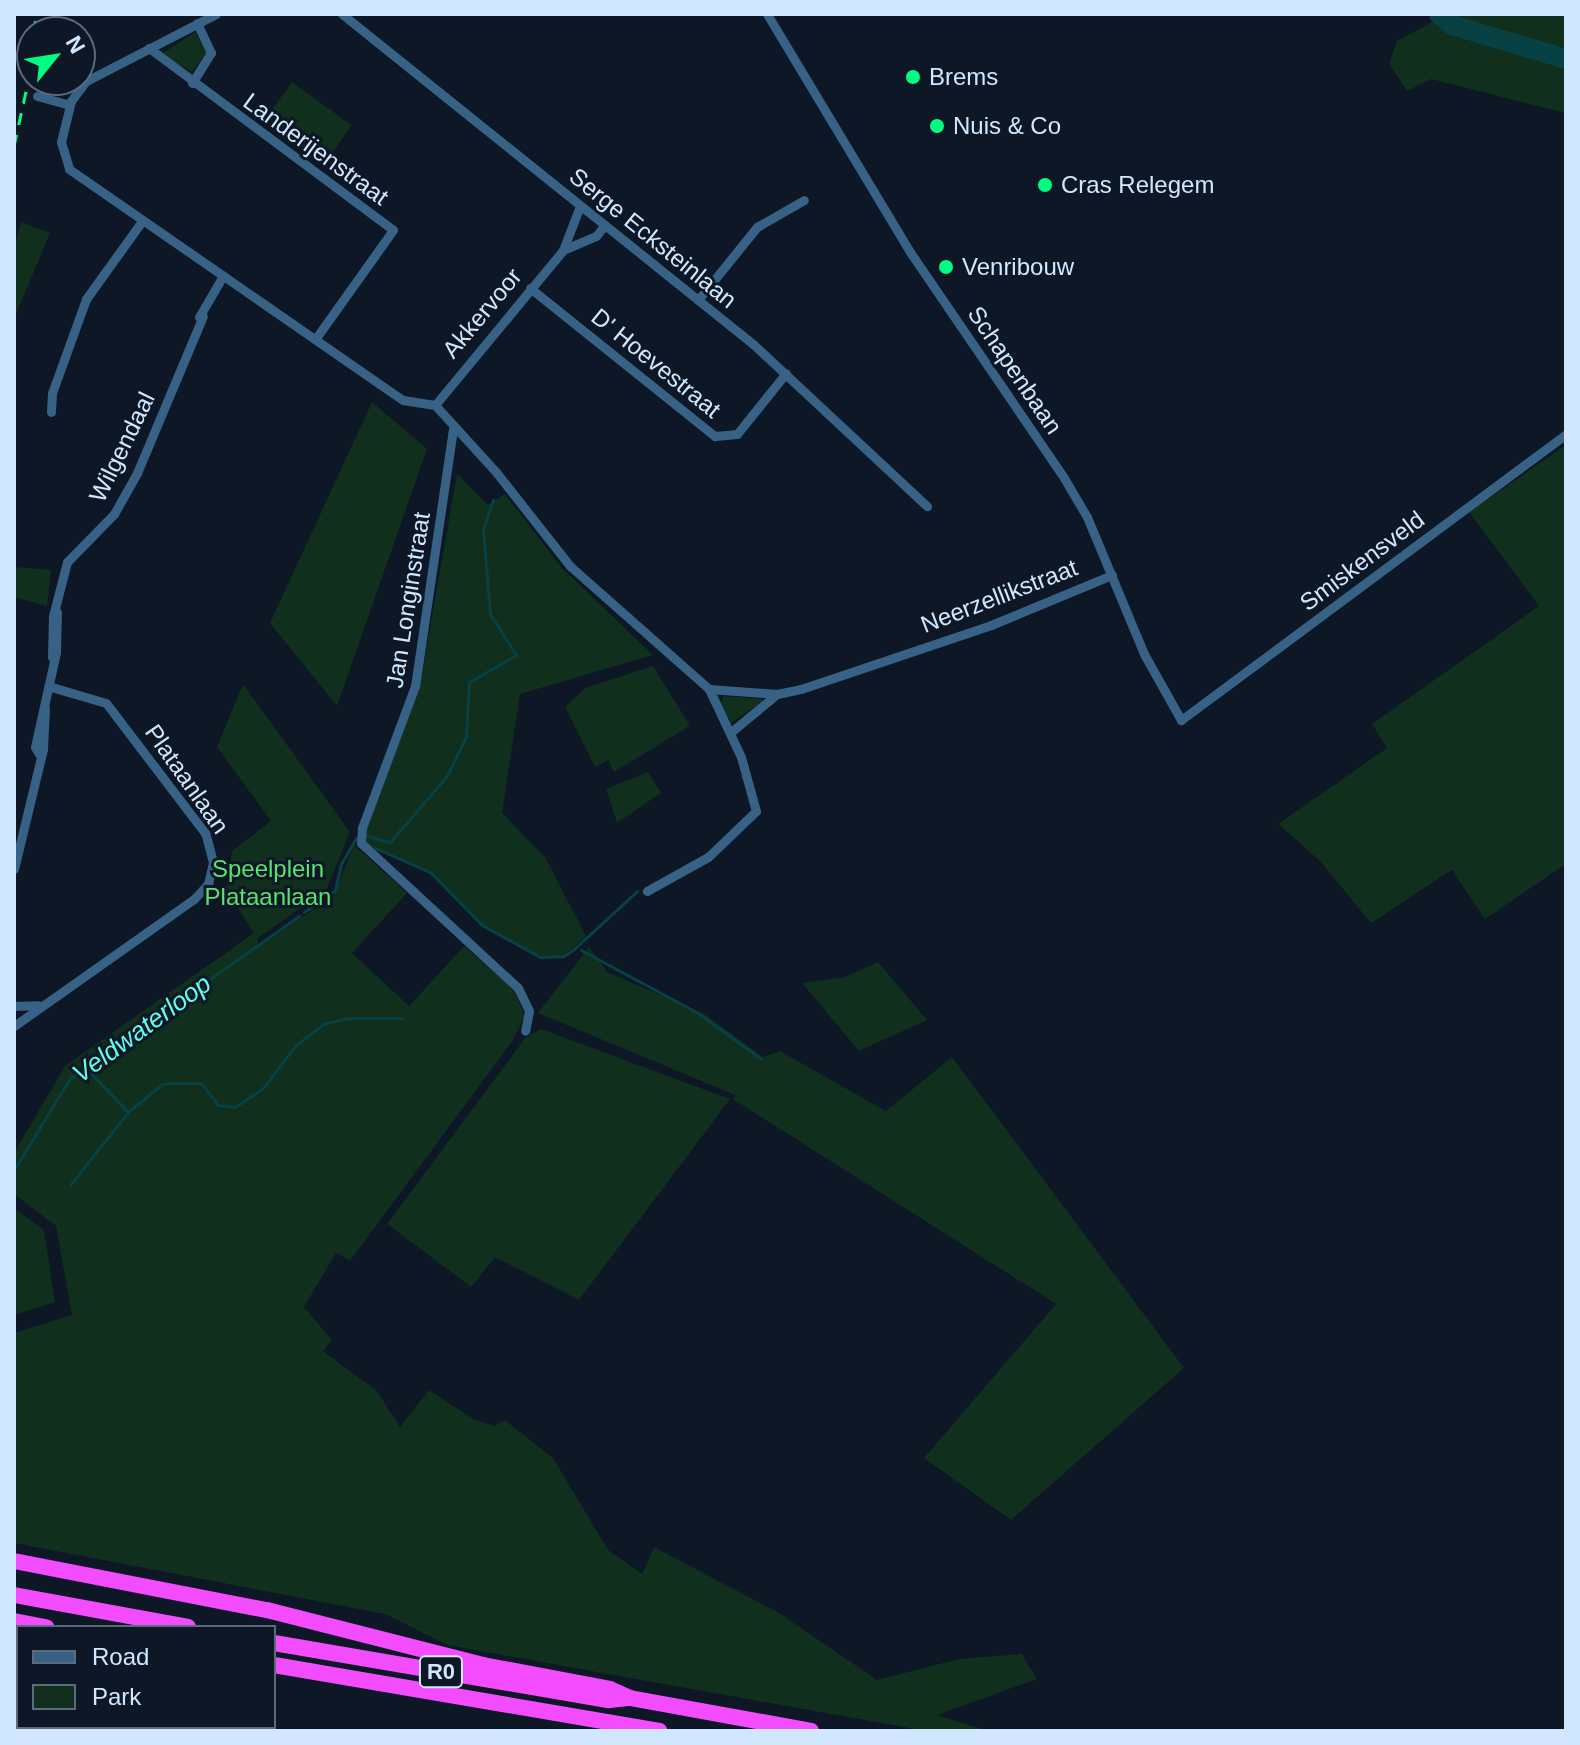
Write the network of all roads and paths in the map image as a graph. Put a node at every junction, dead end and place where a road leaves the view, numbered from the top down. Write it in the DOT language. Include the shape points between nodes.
graph roads {
  1 [pos="216,14"];
  2 [pos="342,14"];
  3 [pos="767,14"];
  4 [pos="197,23"];
  5 [pos="149,48"];
  6 [pos="192,83"];
  7 [pos="37,96"];
  8 [pos="70,105"];
  9 [pos="804,200"];
  10 [pos="580,206"];
  11 [pos="142,221"];
  12 [pos="604,226"];
  13 [pos="563,250"];
  14 [pos="223,276"];
  15 [pos="530,288"];
  16 [pos="698,300"];
  17 [pos="316,338"];
  18 [pos="786,373"];
  19 [pos="435,405"];
  20 [pos="51,412"];
  21 [pos="453,429"];
  22 [pos="1566,434"];
  23 [pos="927,506"];
  24 [pos="1112,575"];
  25 [pos="48,686"];
  26 [pos="709,689"];
  27 [pos="777,694"];
  28 [pos="1181,720"];
  29 [pos="731,732"];
  30 [pos="14,869"];
  31 [pos="647,891"];
  32 [pos="41,1004"];
  33 [pos="14,1006"];
  34 [pos="14,1026"];
  35 [pos="525,1031"];
  36 [pos="14,1561"];
  37 [pos="14,1595"];
  38 [pos="14,1621"];
  39 [pos="35,1625"];
  40 [pos="177,1625"];
  41 [pos="276,1643"];
  42 [pos="276,1665"];
  43 [pos="630,1698"];
  44 [pos="659,1731"];
  45 [pos="811,1731"];
  1 -- 4 [label="street"];
  2 -- 10 [label="street, Serge Ecksteinlaan"];
  3 -- 24 [label="street, Schapenbaan" via="910,252 1064,478"];
  4 -- 5 [label="street"];
  4 -- 6 [label="street" via="211,53"];
  5 -- 6 [label="street, Landerijenstraat"];
  5 -- 8 [label="street" via="86,81"];
  6 -- 17 [label="street, Landerijenstraat" via="393,230"];
  7 -- 8 [label="street"];
  8 -- 11 [label="street" via="61,142 69,169"];
  9 -- 16 [label="street" via="757,227"];
  10 -- 12 [label="street, Serge Ecksteinlaan"];
  10 -- 13 [label="street, Akkervoor"];
  11 -- 14 [label="street"];
  11 -- 20 [label="street" via="86,299 52,393"];
  12 -- 13 [label="street, Akkervoor" via="596,236"];
  12 -- 16 [label="street, Serge Ecksteinlaan"];
  13 -- 15 [label="street, Akkervoor"];
  14 -- 17 [label="street"];
  14 -- 25 [label="street, Wilgendaal" via="114,514 67,562"];
  15 -- 18 [label="street, D' Hoevestraat" via="715,436 737,434"];
  15 -- 19 [label="street, Akkervoor"];
  16 -- 18 [label="street, Serge Ecksteinlaan"];
  17 -- 19 [label="street" via="403,400"];
  18 -- 23 [label="street, Serge Ecksteinlaan"];
  19 -- 21 [label="street"];
  21 -- 26 [label="street" via="496,472 570,566"];
  21 -- 35 [label="street, Jan Longinstraat" via="415,686 361,843 518,988 529,1011"];
  22 -- 28 [label="street, Smiskensveld"];
  24 -- 27 [label="street, Neerzellikstraat" via="991,625"];
  24 -- 28 [label="street, Schapenbaan" via="1144,654"];
  25 -- 30 [label="street, Wilgendaal"];
  25 -- 32 [label="street, Plataanlaan" via="106,703 205,833 213,862 208,884 194,899"];
  26 -- 27 [label="street"];
  26 -- 29 [label="street"];
  27 -- 29 [label="street"];
  29 -- 31 [label="street" via="756,811 708,857"];
  32 -- 33 [label="street"];
  32 -- 34 [label="street, Plataanlaan"];
  36 -- 43 [label="highway" via="267,1610 483,1665 610,1689"];
  37 -- 40 [label="highway"];
  38 -- 39 [label="highway"];
  41 -- 43 [label="highway, R0" via="609,1700"];
  42 -- 44 [label="highway, R0"];
  43 -- 45 [label="highway, R0"];
}
